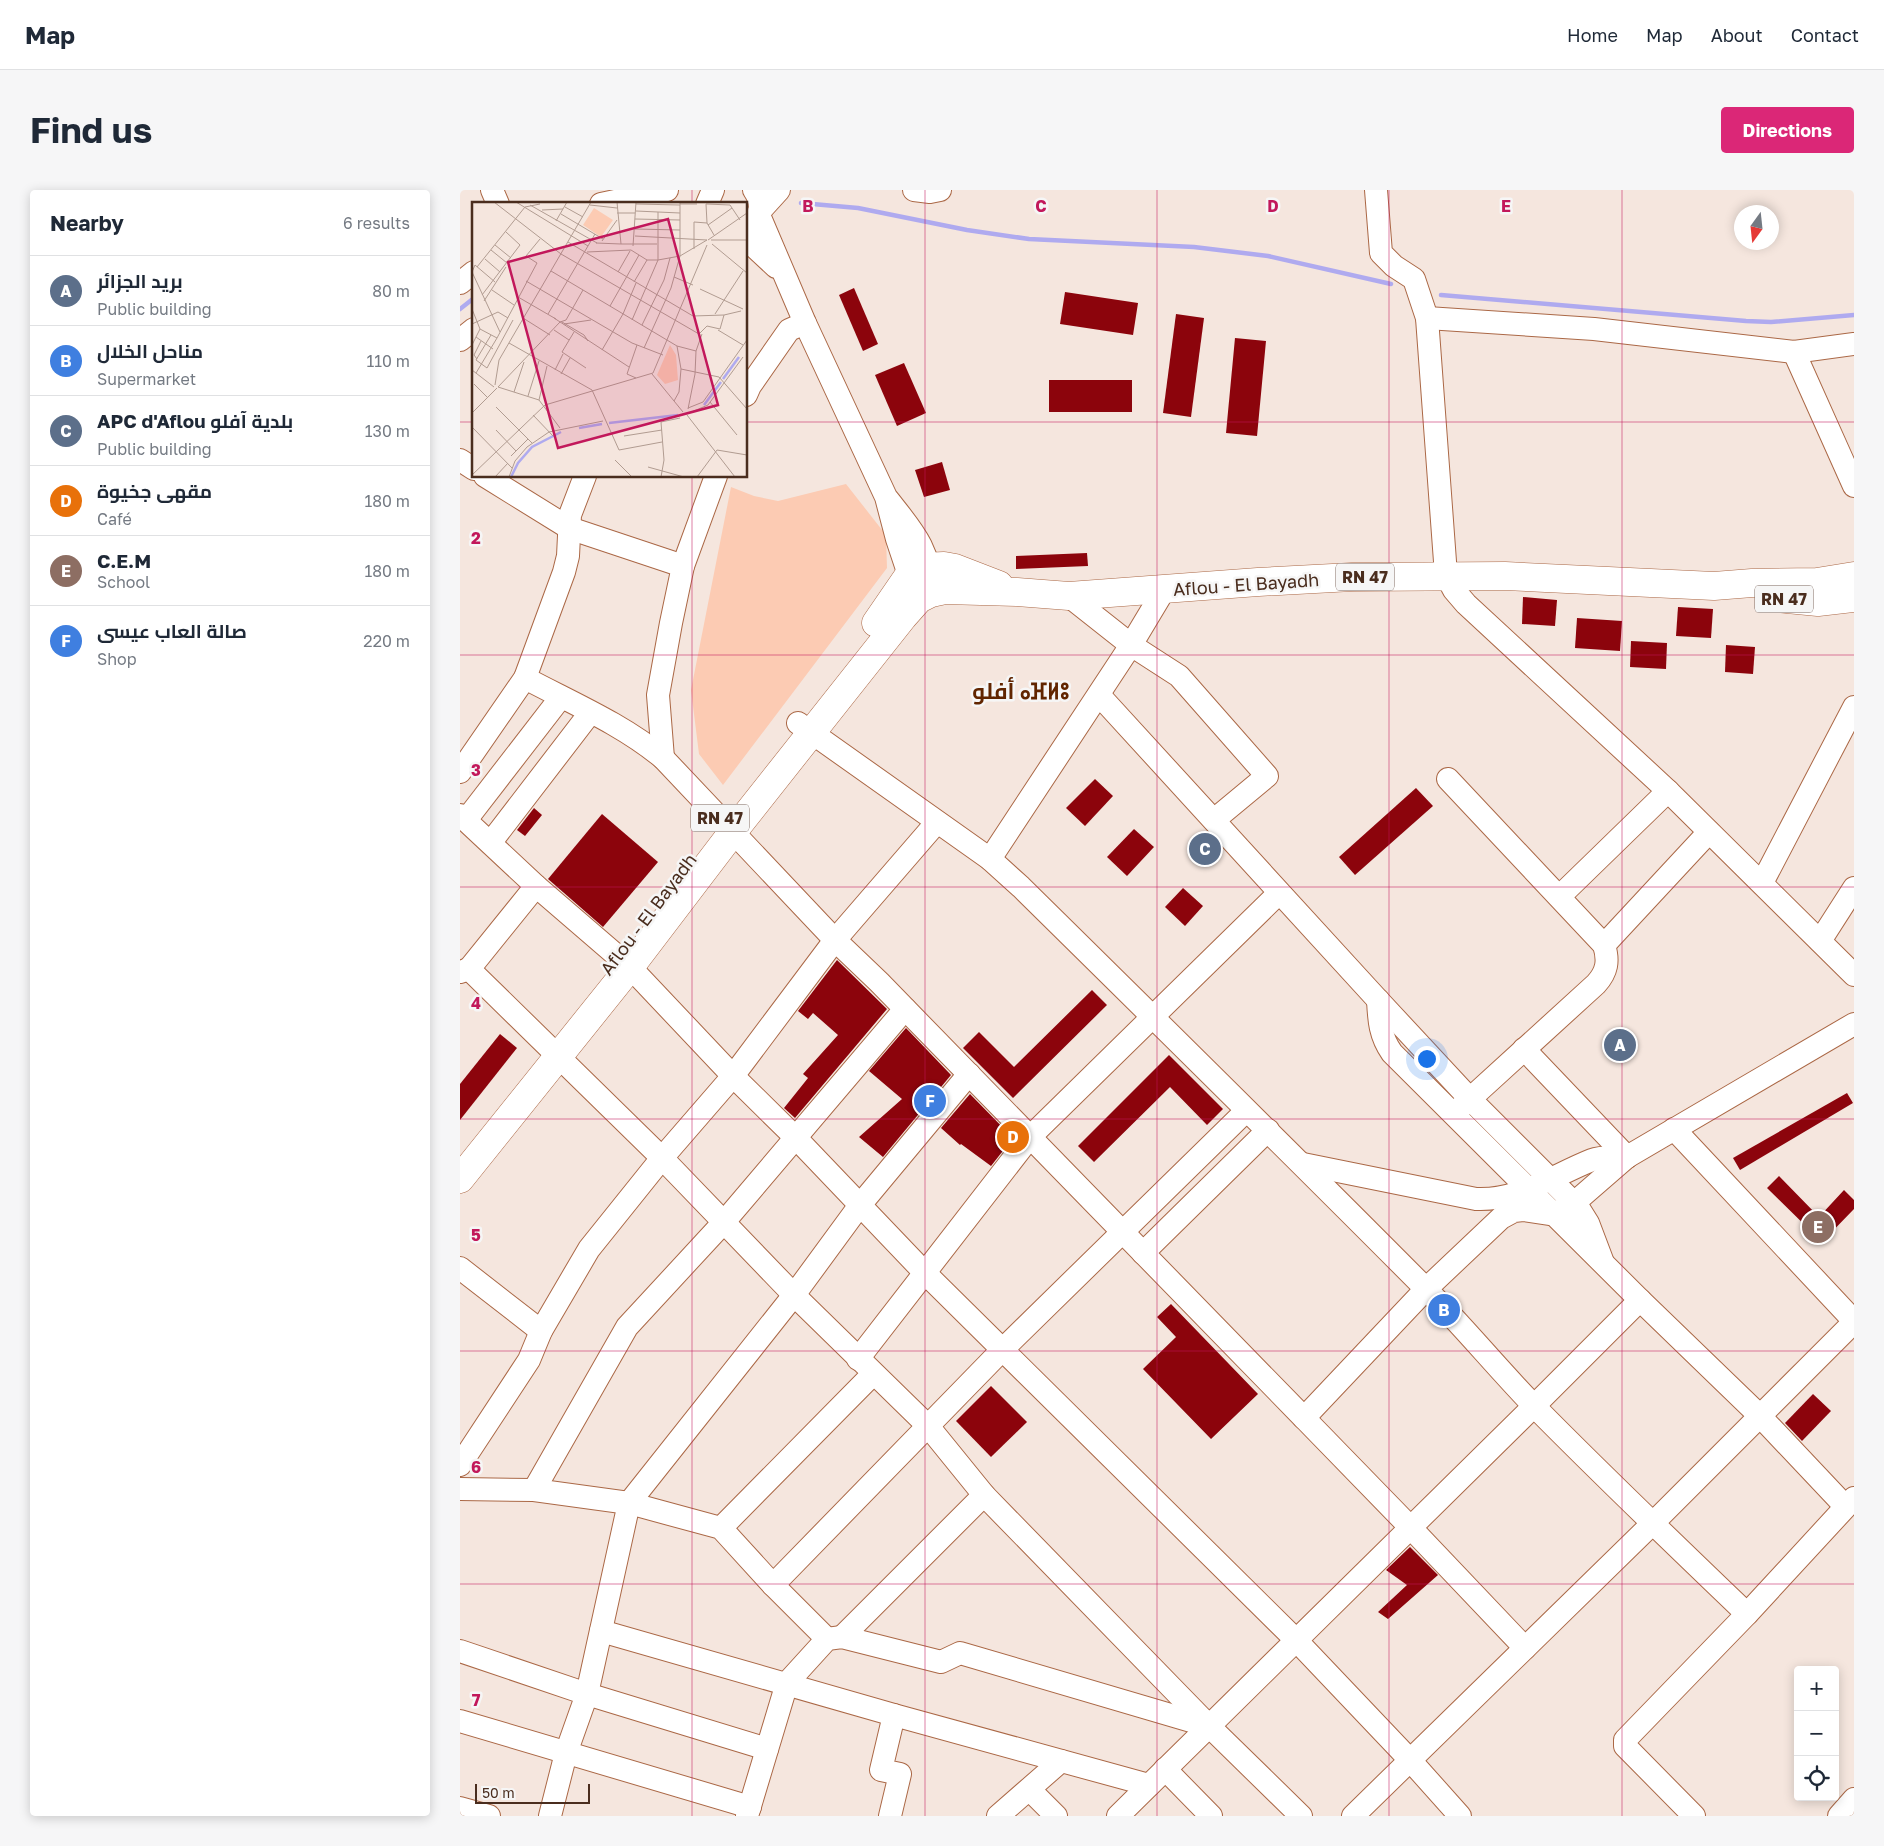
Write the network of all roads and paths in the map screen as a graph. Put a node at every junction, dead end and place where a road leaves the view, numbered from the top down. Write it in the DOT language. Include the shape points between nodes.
graph roads {
  1 [pos="492,190"];
  2 [pos="667,190"];
  3 [pos="754,190"];
  4 [pos="779,190"];
  5 [pos="914,190"];
  6 [pos="940,190"];
  7 [pos="1376,190"];
  8 [pos="497,202"];
  9 [pos="610,202"];
  10 [pos="755,219"];
  11 [pos="748,241"];
  12 [pos="782,273"];
  13 [pos="472,274"];
  14 [pos="460,283"];
  15 [pos="1427,318"];
  16 [pos="805,323"];
  17 [pos="472,331"];
  18 [pos="460,340"];
  19 [pos="1854,344"];
  20 [pos="1794,352"];
  21 [pos="748,390"];
  22 [pos="460,460"];
  23 [pos="472,468"];
  24 [pos="488,478"];
  25 [pos="584,478"];
  26 [pos="715,478"];
  27 [pos="1854,486"];
  28 [pos="568,528"];
  29 [pos="683,566"];
  30 [pos="919,570"];
  31 [pos="1446,575"];
  32 [pos="1854,576"];
  33 [pos="1714,586"];
  34 [pos="1164,590"];
  35 [pos="1017,592"];
  36 [pos="931,593"];
  37 [pos="1069,596"];
  38 [pos="1854,598"];
  39 [pos="1131,645"];
  40 [pos="525,678"];
  41 [pos="1098,695"];
  42 [pos="569,701"];
  43 [pos="1854,707"];
  44 [pos="805,728"];
  45 [pos="663,758"];
  46 [pos="460,772"];
  47 [pos="1448,779"];
  48 [pos="1668,791"];
  49 [pos="1214,820"];
  50 [pos="937,822"];
  51 [pos="471,823"];
  52 [pos="726,825"];
  53 [pos="1710,832"];
  54 [pos="990,859"];
  55 [pos="1762,883"];
  56 [pos="536,886"];
  57 [pos="1854,888"];
  58 [pos="1279,893"];
  59 [pos="1560,896"];
  60 [pos="835,940"];
  61 [pos="1820,941"];
  62 [pos="1604,945"];
  63 [pos="624,961"];
  64 [pos="465,971"];
  65 [pos="1854,975"];
  66 [pos="1378,1000"];
  67 [pos="905,1009"];
  68 [pos="1154,1017"];
  69 [pos="1854,1024"];
  70 [pos="1524,1049"];
  71 [pos="552,1051"];
  72 [pos="969,1074"];
  73 [pos="733,1076"];
  74 [pos="1470,1098"];
  75 [pos="1246,1111"];
  76 [pos="1453,1114"];
  77 [pos="1674,1129"];
  78 [pos="1268,1130"];
  79 [pos="1030,1137"];
  80 [pos="796,1138"];
  81 [pos="460,1152"];
  82 [pos="1627,1157"];
  83 [pos="662,1158"];
  84 [pos="1302,1164"];
  85 [pos="1358,1175"];
  86 [pos="460,1179"];
  87 [pos="1552,1180"];
  88 [pos="1528,1189"];
  89 [pos="1574,1203"];
  90 [pos="1340,1204"];
  91 [pos="860,1205"];
  92 [pos="1554,1213"];
  93 [pos="724,1222"];
  94 [pos="1123,1232"];
  95 [pos="1143,1253"];
  96 [pos="1602,1260"];
  97 [pos="460,1268"];
  98 [pos="925,1272"];
  99 [pos="1426,1289"];
  100 [pos="794,1295"];
  101 [pos="1640,1300"];
  102 [pos="1854,1322"];
  103 [pos="541,1331"];
  104 [pos="1002,1350"];
  105 [pos="866,1366"];
  106 [pos="1534,1406"];
  107 [pos="1760,1416"];
  108 [pos="1304,1418"];
  109 [pos="928,1426"];
  110 [pos="460,1465"];
  111 [pos="460,1489"];
  112 [pos="534,1490"];
  113 [pos="984,1495"];
  114 [pos="1850,1502"];
  115 [pos="629,1504"];
  116 [pos="1652,1524"];
  117 [pos="1410,1527"];
  118 [pos="721,1528"];
  119 [pos="772,1586"];
  120 [pos="1746,1614"];
  121 [pos="601,1631"];
  122 [pos="835,1638"];
  123 [pos="1296,1640"];
  124 [pos="1525,1648"];
  125 [pos="460,1651"];
  126 [pos="787,1684"];
  127 [pos="587,1694"];
  128 [pos="894,1715"];
  129 [pos="460,1721"];
  130 [pos="1209,1726"];
  131 [pos="767,1749"];
  132 [pos="566,1753"];
  133 [pos="1410,1760"];
  134 [pos="1061,1761"];
  135 [pos="1089,1769"];
  136 [pos="1165,1769"];
  137 [pos="1149,1785"];
  138 [pos="1030,1790"];
  139 [pos="1854,1800"];
  140 [pos="460,1808"];
  141 [pos="748,1811"];
  142 [pos="1126,1813"];
  143 [pos="489,1816"];
  144 [pos="550,1816"];
  145 [pos="890,1816"];
  146 [pos="998,1816"];
  147 [pos="1056,1816"];
  148 [pos="1211,1816"];
  149 [pos="1301,1816"];
  150 [pos="1353,1816"];
  151 [pos="1460,1816"];
  152 [pos="1694,1816"];
  153 [pos="1840,1816"];
  1 -- 8 [label="street"];
  2 -- 9 [label="street"];
  3 -- 10 [label="street" via="760,204"];
  4 -- 10 [label="street"];
  5 -- 6 [label="street"];
  7 -- 15 [label="street" via="1382,253 1414,280"];
  10 -- 12 [label="street"];
  11 -- 12 [label="street"];
  12 -- 16 [label="street"];
  13 -- 14 [label="street"];
  15 -- 20 [label="street" via="1594,329"];
  15 -- 31 [label="street"];
  16 -- 21 [label="street" via="789,330"];
  16 -- 30 [label="street" via="886,497 917,538"];
  17 -- 18 [label="street"];
  19 -- 20 [label="street"];
  20 -- 27 [label="street"];
  22 -- 23 [label="street"];
  24 -- 28 [label="street"];
  25 -- 28 [label="street"];
  26 -- 29 [label="street"];
  28 -- 29 [label="street"];
  28 -- 40 [label="street" via="569,548 564,572"];
  29 -- 45 [label="street" via="658,695"];
  30 -- 35 [label="main road, Aflou - El Bayadh / RN 47" via="955,568"];
  30 -- 36 [label="street"];
  30 -- 44 [label="main road, Aflou - El Bayadh / RN 47" via="886,610"];
  31 -- 33 [label="main road, Aflou - El Bayadh / RN 47"];
  31 -- 34 [label="main road, Aflou - El Bayadh / RN 47" via="1352,577"];
  31 -- 48 [label="street" via="1466,604"];
  32 -- 33 [label="main road, Aflou - El Bayadh / RN 47" via="1816,582"];
  33 -- 38 [label="main road, Aflou - El Bayadh / RN 47" via="1744,594 1792,600 1818,602"];
  34 -- 37 [label="main road, Aflou - El Bayadh / RN 47"];
  34 -- 39 [label="street"];
  35 -- 36 [label="main road, Aflou - El Bayadh / RN 47" via="946,590"];
  35 -- 37 [label="main road, Aflou - El Bayadh / RN 47"];
  36 -- 44 [label="main road, Aflou - El Bayadh / RN 47" via="910,608"];
  37 -- 39 [label="street"];
  39 -- 41 [label="street"];
  39 -- 49 [label="street" via="1179,676 1267,776"];
  40 -- 42 [label="street"];
  40 -- 46 [label="street"];
  41 -- 49 [label="street"];
  41 -- 54 [label="street"];
  42 -- 45 [label="street" via="636,738"];
  42 -- 51 [label="street"];
  42 -- 51 [label="street"];
  43 -- 55 [label="street"];
  44 -- 50 [label="street"];
  44 -- 52 [label="main road, Aflou - El Bayadh / RN 47"];
  45 -- 52 [label="street"];
  47 -- 59 [label="street"];
  48 -- 53 [label="street"];
  48 -- 59 [label="street"];
  49 -- 58 [label="street"];
  50 -- 54 [label="street"];
  50 -- 60 [label="street"];
  51 -- 56 [label="street"];
  52 -- 60 [label="street"];
  52 -- 63 [label="main road, Aflou - El Bayadh / RN 47"];
  53 -- 55 [label="street"];
  53 -- 62 [label="street"];
  54 -- 68 [label="street"];
  55 -- 61 [label="street"];
  56 -- 63 [label="street"];
  56 -- 64 [label="street"];
  57 -- 61 [label="street"];
  58 -- 66 [label="street"];
  58 -- 68 [label="street"];
  59 -- 62 [label="street"];
  60 -- 67 [label="street"];
  60 -- 73 [label="street"];
  61 -- 65 [label="street"];
  62 -- 70 [label="street" via="1608,962 1601,978"];
  63 -- 71 [label="main road, Aflou - El Bayadh / RN 47"];
  63 -- 73 [label="street"];
  64 -- 71 [label="street"];
  66 -- 74 [label="street"];
  66 -- 76 [label="street" via="1380,1027 1388,1047"];
  67 -- 72 [label="street"];
  67 -- 80 [label="street"];
  68 -- 75 [label="street"];
  68 -- 79 [label="street"];
  69 -- 77 [label="street"];
  70 -- 74 [label="street"];
  70 -- 82 [label="street"];
  71 -- 81 [label="main road, Aflou - El Bayadh / RN 47"];
  71 -- 83 [label="street"];
  71 -- 86 [label="main road, Aflou - El Bayadh / RN 47"];
  72 -- 79 [label="street"];
  72 -- 91 [label="street"];
  73 -- 80 [label="street"];
  73 -- 83 [label="street"];
  74 -- 76 [label="street"];
  74 -- 87 [label="street"];
  75 -- 78 [label="street"];
  75 -- 94 [label="street"];
  76 -- 88 [label="street"];
  77 -- 82 [label="street"];
  77 -- 102 [label="street"];
  78 -- 84 [label="street"];
  78 -- 95 [label="street"];
  79 -- 94 [label="street"];
  79 -- 98 [label="street"];
  80 -- 91 [label="street"];
  80 -- 93 [label="street"];
  82 -- 87 [label="street" via="1594,1159"];
  82 -- 89 [label="street"];
  83 -- 93 [label="street"];
  83 -- 103 [label="street" via="589,1248"];
  84 -- 85 [label="street"];
  84 -- 90 [label="street"];
  85 -- 88 [label="street" via="1476,1199 1499,1198"];
  85 -- 90 [label="street"];
  87 -- 88 [label="street"];
  87 -- 89 [label="street"];
  88 -- 92 [label="street"];
  89 -- 92 [label="street"];
  89 -- 96 [label="street" via="1585,1218"];
  90 -- 99 [label="street"];
  91 -- 98 [label="street"];
  91 -- 100 [label="street"];
  92 -- 96 [label="street"];
  92 -- 99 [label="street" via="1523,1210 1508,1213"];
  93 -- 100 [label="street"];
  93 -- 112 [label="street" via="627,1327"];
  94 -- 95 [label="street"];
  94 -- 104 [label="street"];
  95 -- 108 [label="street"];
  96 -- 101 [label="street"];
  97 -- 103 [label="street"];
  98 -- 104 [label="street"];
  98 -- 105 [label="street"];
  99 -- 106 [label="street"];
  99 -- 108 [label="street"];
  100 -- 105 [label="street"];
  100 -- 115 [label="street"];
  101 -- 106 [label="street"];
  101 -- 107 [label="street"];
  102 -- 107 [label="street"];
  103 -- 110 [label="street" via="529,1360"];
  104 -- 109 [label="street"];
  104 -- 123 [label="street"];
  105 -- 109 [label="street"];
  105 -- 118 [label="street"];
  106 -- 116 [label="street"];
  106 -- 117 [label="street"];
  107 -- 114 [label="street"];
  107 -- 116 [label="street"];
  108 -- 117 [label="street"];
  109 -- 113 [label="street"];
  109 -- 119 [label="street"];
  111 -- 112 [label="street"];
  112 -- 115 [label="street"];
  113 -- 122 [label="street"];
  113 -- 130 [label="street"];
  114 -- 120 [label="street"];
  115 -- 118 [label="street"];
  115 -- 121 [label="street"];
  116 -- 120 [label="street"];
  116 -- 124 [label="street"];
  117 -- 123 [label="street"];
  117 -- 124 [label="street"];
  118 -- 119 [label="street"];
  119 -- 122 [label="street"];
  120 -- 152 [label="street" via="1625,1740 1625,1746"];
  121 -- 126 [label="street"];
  121 -- 127 [label="street"];
  122 -- 126 [label="street"];
  122 -- 130 [label="street" via="941,1662 960,1653"];
  123 -- 130 [label="street"];
  123 -- 133 [label="street"];
  124 -- 133 [label="street"];
  125 -- 127 [label="street"];
  126 -- 128 [label="street"];
  126 -- 131 [label="street"];
  127 -- 131 [label="street"];
  127 -- 132 [label="street"];
  128 -- 134 [label="street"];
  128 -- 145 [label="street" via="881,1770 900,1774"];
  129 -- 132 [label="street"];
  130 -- 136 [label="street"];
  130 -- 149 [label="street"];
  131 -- 141 [label="street"];
  132 -- 141 [label="street"];
  132 -- 144 [label="street"];
  133 -- 150 [label="street"];
  133 -- 151 [label="street"];
  134 -- 135 [label="street"];
  134 -- 138 [label="street"];
  135 -- 137 [label="street"];
  135 -- 142 [label="street"];
  136 -- 137 [label="street"];
  136 -- 148 [label="street"];
  137 -- 142 [label="street"];
  138 -- 146 [label="street"];
  138 -- 147 [label="street"];
  139 -- 153 [label="street"];
  140 -- 143 [label="street"];
}
